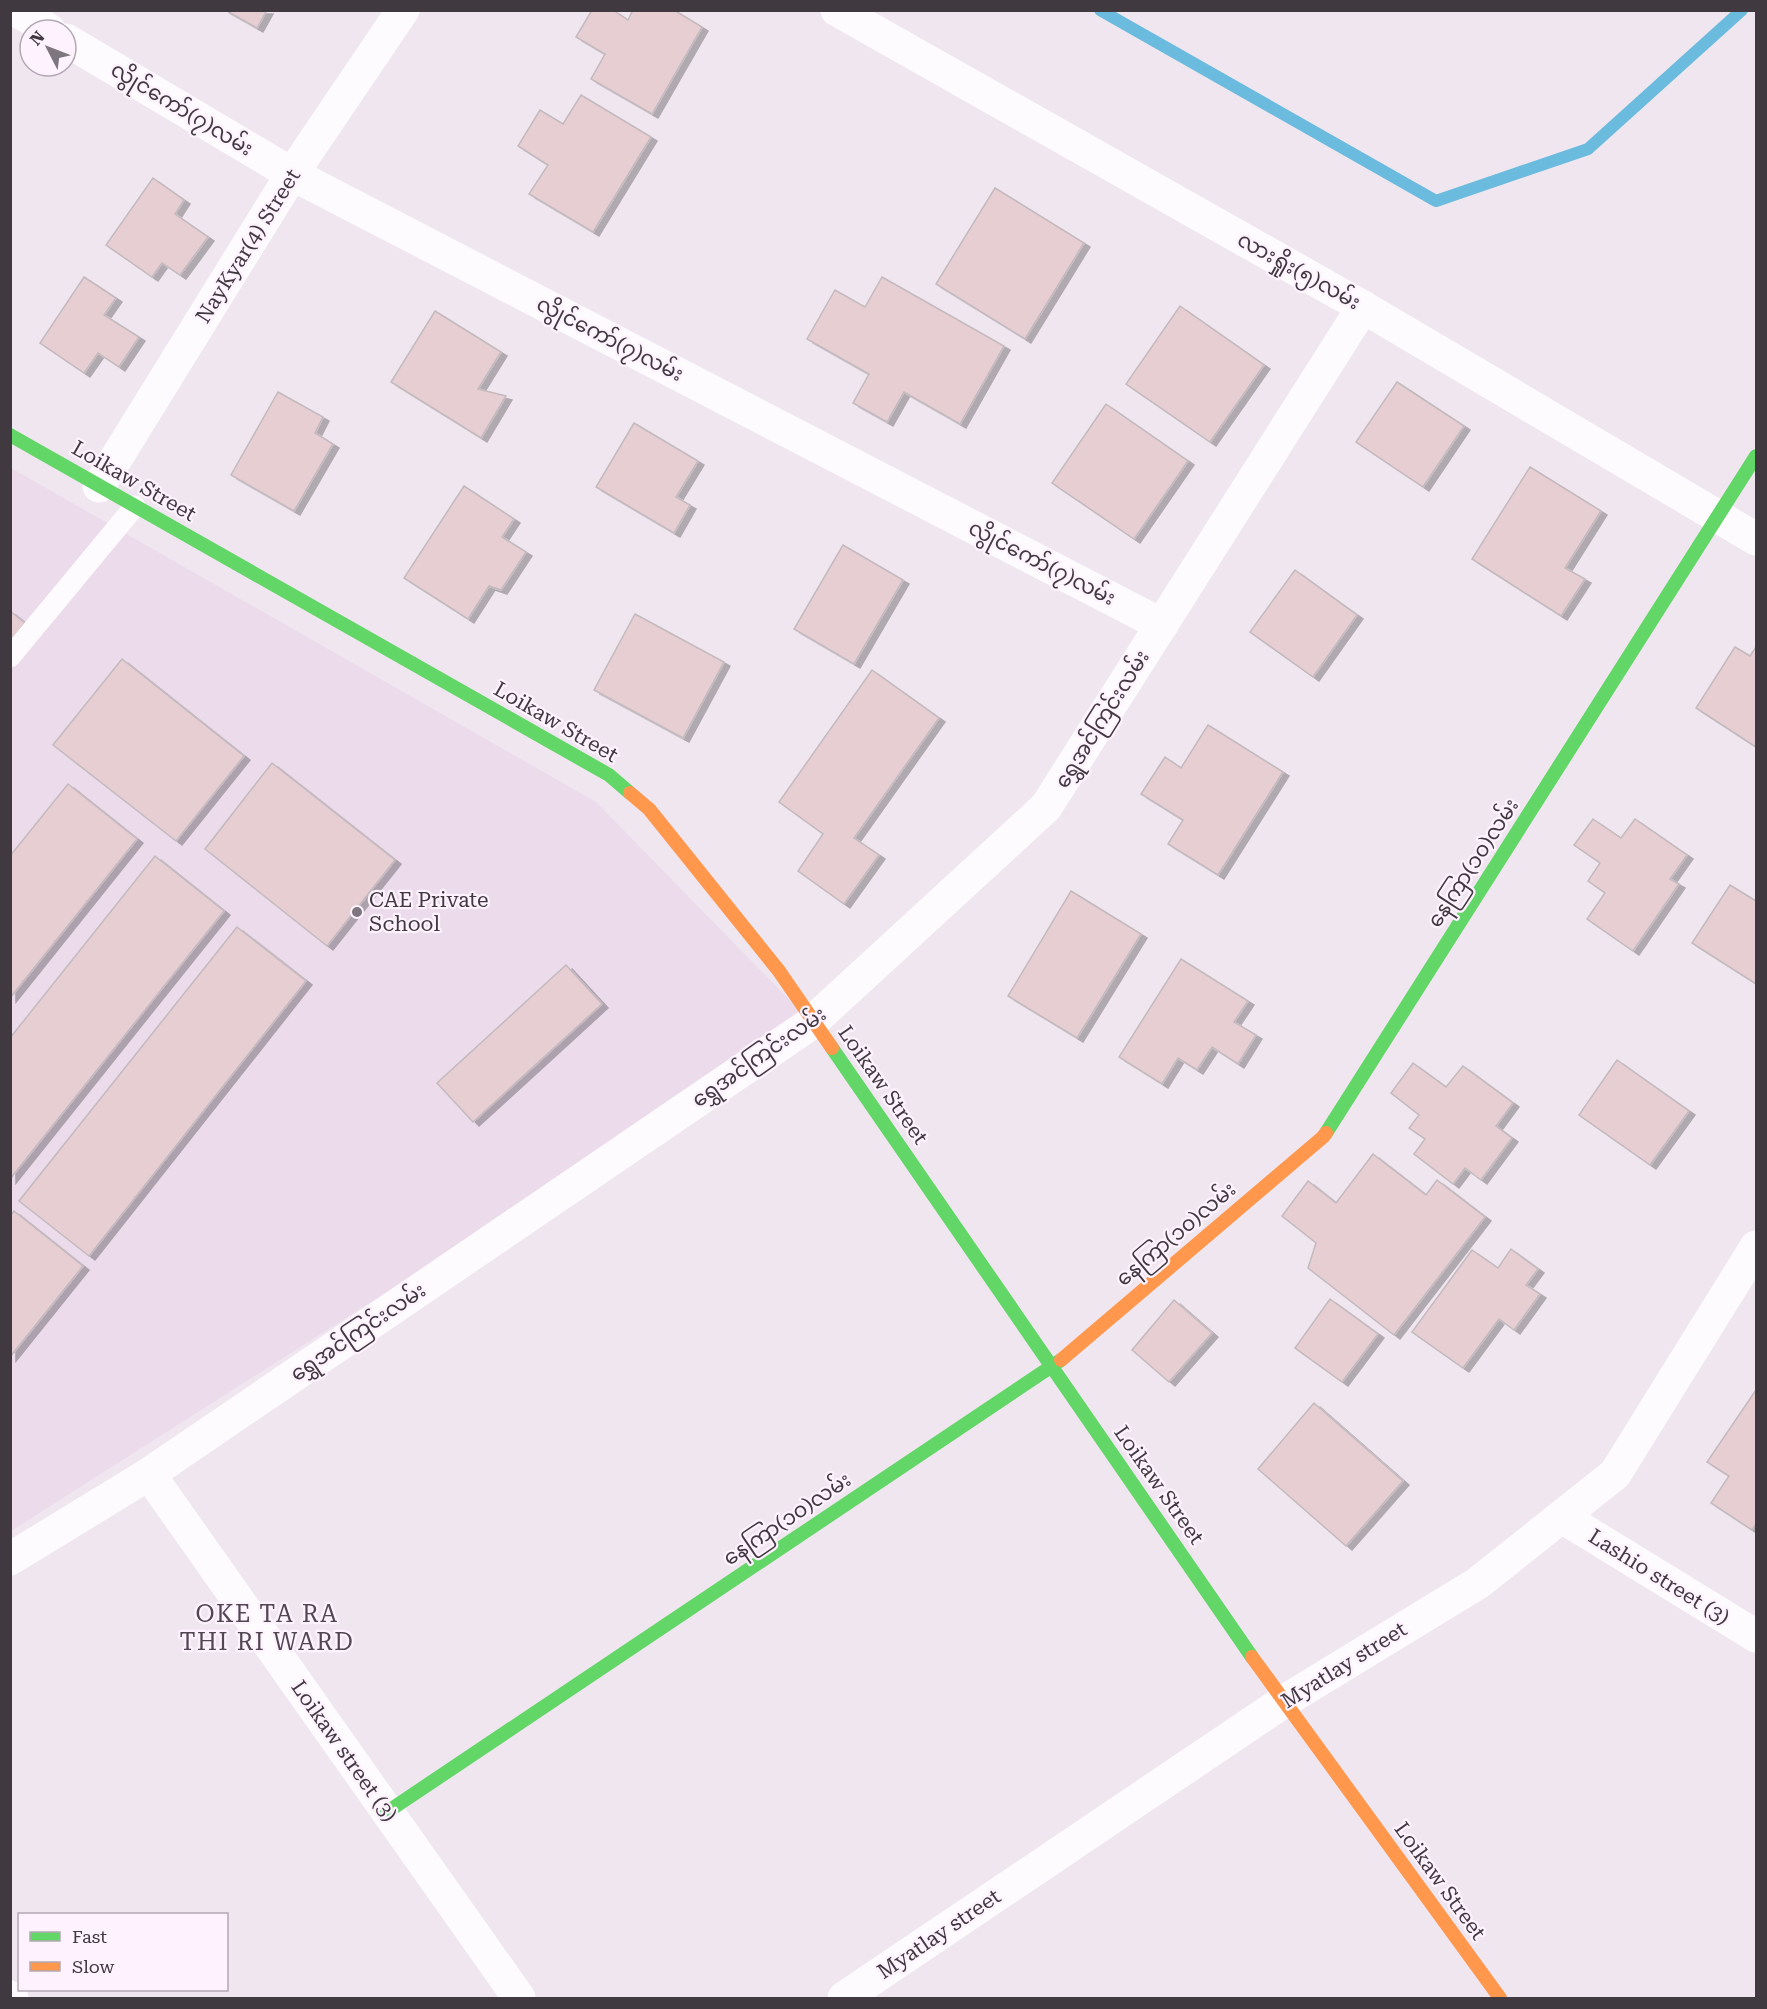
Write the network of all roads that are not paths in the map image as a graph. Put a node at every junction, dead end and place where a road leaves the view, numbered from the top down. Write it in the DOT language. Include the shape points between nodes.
graph roads {
  1 [pos="16,10"];
  2 [pos="403,10"];
  3 [pos="837,10"];
  4 [pos="29,18"];
  5 [pos="78,47"];
  6 [pos="292,174"];
  7 [pos="1363,308"];
  8 [pos="10,435"];
  9 [pos="1756,456"];
  10 [pos="99,486"];
  11 [pos="135,506"];
  12 [pos="1718,517"];
  13 [pos="1756,539"];
  14 [pos="1162,625"];
  15 [pos="10,657"];
  16 [pos="814,1022"];
  17 [pos="1756,1246"];
  18 [pos="1052,1366"];
  19 [pos="149,1474"];
  20 [pos="1562,1517"];
  21 [pos="10,1559"];
  22 [pos="1756,1636"];
  23 [pos="1283,1702"];
  24 [pos="387,1812"];
  25 [pos="519,1998"];
  26 [pos="844,1998"];
  27 [pos="1500,1998"];
  1 -- 4 [label="street"];
  2 -- 6 [label="street, NayKyar(4) Street"];
  3 -- 7 [label="street, လားရှိုး(၅)လမ်း"];
  5 -- 6 [label="street, လွိုင်ကော်(၇)လမ်း"];
  6 -- 10 [label="street, NayKyar(4) Street"];
  6 -- 14 [label="street, လွိုင်ကော်(၇)လမ်း"];
  7 -- 12 [label="street, လားရှိုး(၅)လမ်း"];
  7 -- 14 [label="street, ရွှေအင်ကြင်းလမ်း"];
  8 -- 10 [label="street, Loikaw Street"];
  9 -- 12 [label="street, နေကြာ(၁၀)လမ်း"];
  10 -- 11 [label="street, Loikaw Street"];
  11 -- 15 [label="lane"];
  11 -- 16 [label="street, Loikaw Street" via="609,775 649,809 779,971"];
  12 -- 13 [label="street, လားရှိုး(၅)လမ်း"];
  12 -- 18 [label="street, နေကြာ(၁၀)လမ်း" via="1323,1137"];
  14 -- 16 [label="street, ရွှေအင်ကြင်းလမ်း" via="1046,807"];
  16 -- 18 [label="street, Loikaw Street"];
  16 -- 19 [label="street, ရွှေအင်ကြင်းလမ်း"];
  17 -- 20 [label="street, Myatlay street" via="1615,1474"];
  18 -- 23 [label="street, Loikaw Street"];
  18 -- 24 [label="street, နေကြာ(၁၀)လမ်း"];
  19 -- 21 [label="street, ရွှေအင်ကြင်းလမ်း"];
  19 -- 24 [label="street, Loikaw street (3)"];
  20 -- 22 [label="street, Lashio street (3)"];
  20 -- 23 [label="street, Myatlay street" via="1478,1583"];
  23 -- 26 [label="street, Myatlay street"];
  23 -- 27 [label="street, Loikaw Street"];
  24 -- 25 [label="street, Loikaw street (3)"];
}
